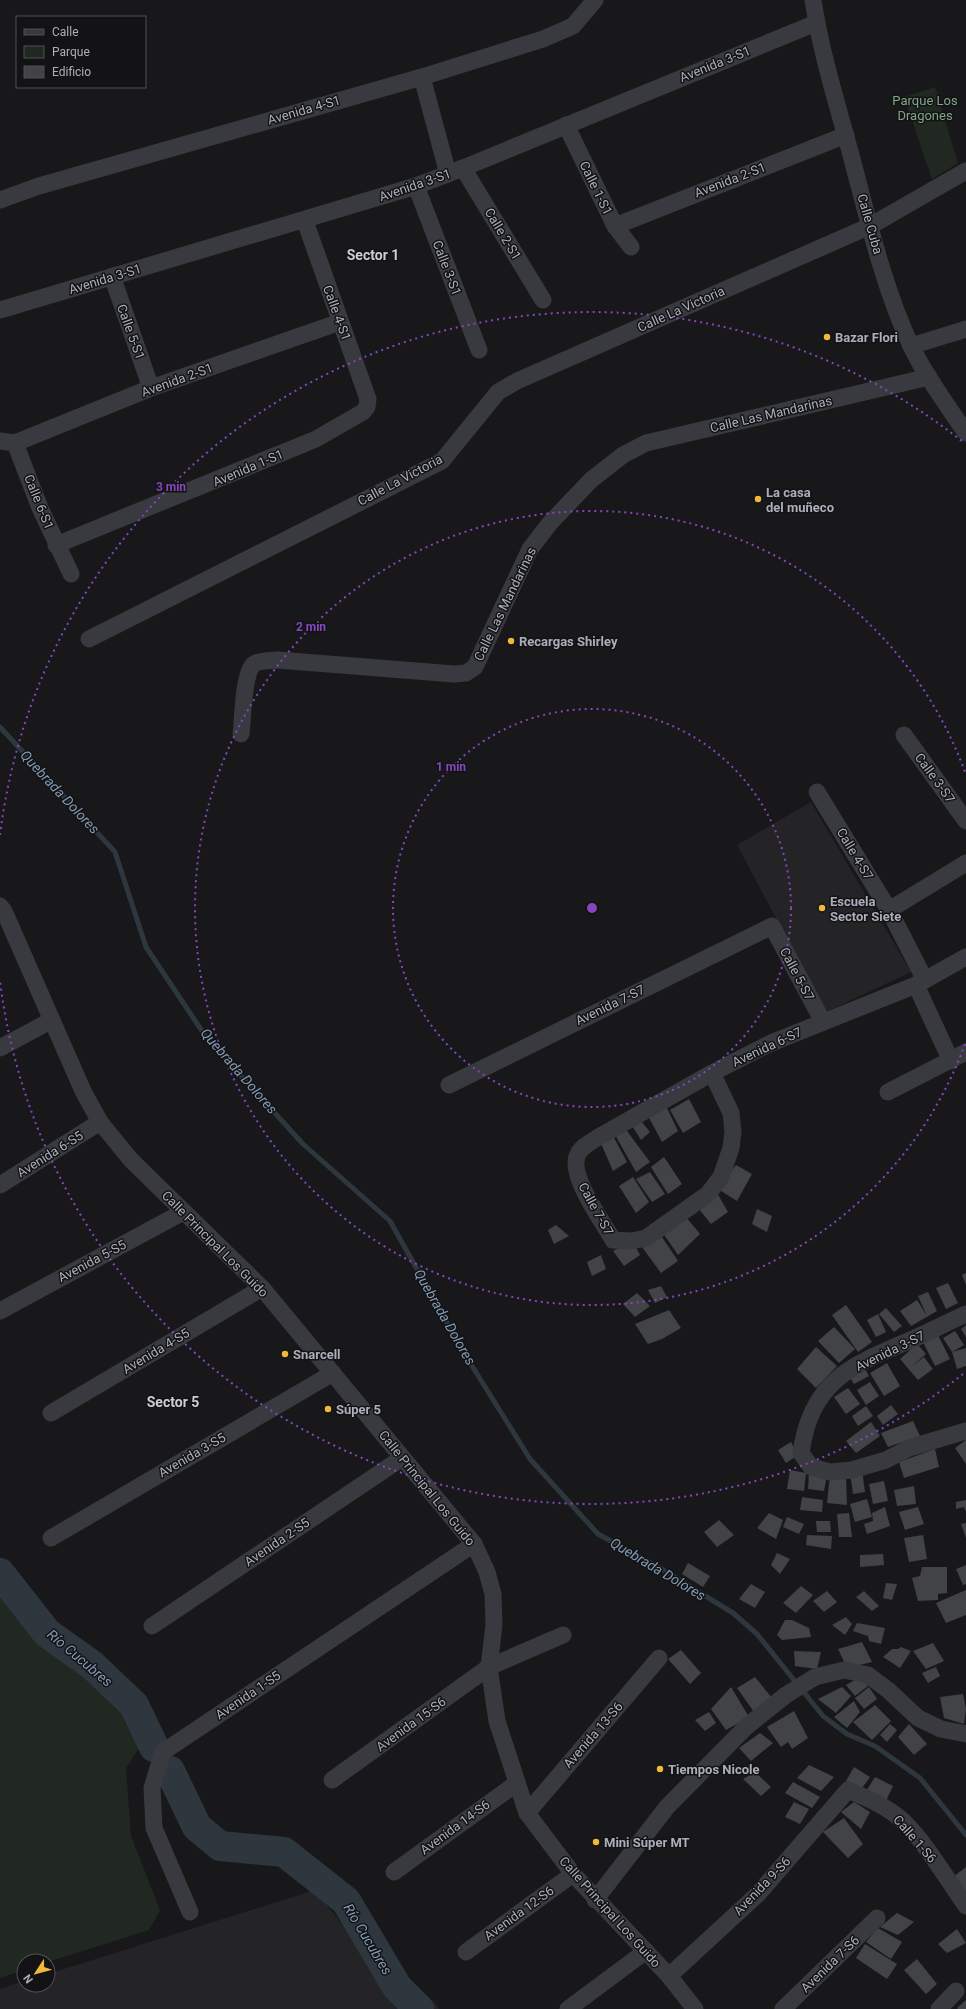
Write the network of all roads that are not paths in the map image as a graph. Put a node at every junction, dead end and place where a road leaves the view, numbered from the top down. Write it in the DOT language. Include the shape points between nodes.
graph roads {
  1 [pos="595,0"];
  2 [pos="813,0"];
  3 [pos="816,23"];
  4 [pos="422,77"];
  5 [pos="566,125"];
  6 [pos="846,135"];
  7 [pos="456,171"];
  8 [pos="966,171"];
  9 [pos="416,186"];
  10 [pos="0,200"];
  11 [pos="305,220"];
  12 [pos="615,226"];
  13 [pos="870,226"];
  14 [pos="631,247"];
  15 [pos="112,276"];
  16 [pos="543,300"];
  17 [pos="0,310"];
  18 [pos="340,322"];
  19 [pos="966,329"];
  20 [pos="911,346"];
  21 [pos="479,350"];
  22 [pos="929,377"];
  23 [pos="151,388"];
  24 [pos="367,407"];
  25 [pos="966,433"];
  26 [pos="8,442"];
  27 [pos="56,546"];
  28 [pos="71,574"];
  29 [pos="89,639"];
  30 [pos="241,734"];
  31 [pos="904,735"];
  32 [pos="817,792"];
  33 [pos="966,822"];
  34 [pos="966,863"];
  35 [pos="1,910"];
  36 [pos="889,910"];
  37 [pos="772,926"];
  38 [pos="966,957"];
  39 [pos="920,983"];
  40 [pos="52,1020"];
  41 [pos="823,1022"];
  42 [pos="0,1048"];
  43 [pos="966,1052"];
  44 [pos="950,1061"];
  45 [pos="712,1073"];
  46 [pos="448,1085"];
  47 [pos="888,1092"];
  48 [pos="100,1122"];
  49 [pos="578,1154"];
  50 [pos="0,1185"];
  51 [pos="183,1212"];
  52 [pos="262,1288"];
  53 [pos="0,1311"];
  54 [pos="966,1314"];
  55 [pos="334,1373"];
  56 [pos="51,1413"];
  57 [pos="966,1431"];
  58 [pos="402,1458"];
  59 [pos="52,1538"];
  60 [pos="474,1544"];
  61 [pos="152,1626"];
  62 [pos="563,1634"];
  63 [pos="659,1658"];
  64 [pos="490,1668"];
  65 [pos="949,1730"];
  66 [pos="966,1734"];
  67 [pos="966,1742"];
  68 [pos="332,1780"];
  69 [pos="516,1783"];
  70 [pos="848,1790"];
  71 [pos="527,1813"];
  72 [pos="394,1872"];
  73 [pos="573,1874"];
  74 [pos="595,1900"];
  75 [pos="966,1906"];
  76 [pos="190,1912"];
  77 [pos="877,1918"];
  78 [pos="646,1951"];
  79 [pos="466,1952"];
  80 [pos="669,1976"];
  81 [pos="956,1991"];
  82 [pos="568,2009"];
  83 [pos="695,2009"];
  84 [pos="783,2009"];
  85 [pos="939,2009"];
  1 -- 4 [label="street, Avenida 4-S1" via="573,26 543,40"];
  2 -- 3 [label="street, Calle Cuba"];
  3 -- 5 [label="street, Avenida 3-S1"];
  3 -- 6 [label="street, Calle Cuba"];
  4 -- 7 [label="street, Calle 2-S1"];
  4 -- 10 [label="street, Avenida 4-S1" via="38,186"];
  5 -- 7 [label="street, Avenida 3-S1"];
  5 -- 12 [label="street, Calle 1-S1"];
  6 -- 12 [label="street, Avenida 2-S1"];
  6 -- 13 [label="street, Calle Cuba"];
  7 -- 9 [label="street, Avenida 3-S1"];
  7 -- 16 [label="street, Calle 2-S1"];
  8 -- 13 [label="street, Calle La Victoria"];
  9 -- 11 [label="street, Avenida 3-S1"];
  9 -- 21 [label="street, Calle 3-S1"];
  11 -- 15 [label="street, Avenida 3-S1"];
  11 -- 18 [label="street, Calle 4-S1"];
  12 -- 14 [label="street, Calle 1-S1"];
  13 -- 20 [label="street, Calle Cuba" via="892,299"];
  13 -- 29 [label="street, Calle La Victoria" via="517,381 498,392 442,461"];
  15 -- 17 [label="street, Avenida 3-S1"];
  15 -- 23 [label="street, Calle 5-S1"];
  18 -- 23 [label="street, Avenida 2-S1"];
  18 -- 24 [label="street, Calle 4-S1" via="368,400"];
  19 -- 20 [label="street"];
  20 -- 22 [label="street, Calle Cuba"];
  22 -- 25 [label="street, Calle Cuba"];
  22 -- 30 [label="street, Calle Las Mandarinas" via="646,443 623,455 592,480 550,523 530,550 475,667 466,673 454,674 264,661 254,664 248,673"];
  23 -- 26 [label="street, Avenida 2-S1"];
  24 -- 27 [label="street, Avenida 1-S1" via="363,412 316,439"];
  26 -- 27 [label="street, Calle 6-S1"];
  27 -- 28 [label="street, Calle 6-S1"];
  31 -- 33 [label="street, Calle 3-S7"];
  32 -- 36 [label="street, Calle 4-S7"];
  34 -- 36 [label="street"];
  35 -- 40 [label="street, Calle Principal Los Guido"];
  36 -- 39 [label="street, Calle 4-S7"];
  37 -- 41 [label="street, Calle 5-S7"];
  37 -- 46 [label="street, Avenida 7-S7"];
  38 -- 39 [label="street, Avenida 6-S7"];
  39 -- 41 [label="street, Avenida 6-S7"];
  39 -- 44 [label="street, Calle 4-S7"];
  40 -- 42 [label="street"];
  40 -- 48 [label="street, Calle Principal Los Guido" via="83,1091"];
  41 -- 45 [label="street, Avenida 6-S7" via="770,1043"];
  43 -- 44 [label="street"];
  44 -- 47 [label="street"];
  45 -- 49 [label="street, Avenida 6-S7" via="596,1138"];
  45 -- 49 [label="street, Calle 7-S7" via="731,1113 733,1132 731,1148 721,1177 708,1194 646,1238 631,1241 614,1240 581,1183 575,1167"];
  48 -- 50 [label="street, Avenida 6-S5"];
  48 -- 51 [label="street, Calle Principal Los Guido" via="131,1160"];
  51 -- 52 [label="street, Calle Principal Los Guido"];
  51 -- 53 [label="street, Avenida 5-S5"];
  52 -- 55 [label="street, Calle Principal Los Guido"];
  52 -- 56 [label="street, Avenida 4-S5"];
  54 -- 57 [label="street, Avenida 3-S7" via="868,1358 830,1385 813,1408 804,1432 801,1453 811,1467 830,1472 852,1470 886,1460 909,1448"];
  55 -- 58 [label="street, Calle Principal Los Guido"];
  55 -- 59 [label="street, Avenida 3-S5"];
  58 -- 60 [label="street, Calle Principal Los Guido"];
  58 -- 61 [label="street, Avenida 2-S5"];
  60 -- 64 [label="street, Calle Principal Los Guido" via="487,1572 493,1594 494,1625"];
  60 -- 76 [label="street, Avenida 1-S5" via="163,1752 152,1788 154,1828"];
  62 -- 64 [label="street, Avenida 15-S6"];
  63 -- 71 [label="street, Avenida 13-S6"];
  64 -- 68 [label="street, Avenida 15-S6"];
  64 -- 69 [label="street, Calle Principal Los Guido" via="497,1721"];
  65 -- 66 [label="street"];
  65 -- 67 [label="street"];
  65 -- 74 [label="street" via="918,1718 868,1675 844,1670 815,1677 786,1695 746,1727 667,1807"];
  69 -- 71 [label="street, Calle Principal Los Guido"];
  69 -- 72 [label="street, Avenida 14-S6"];
  70 -- 75 [label="street, Calle 1-S6" via="880,1804 901,1820 928,1851"];
  70 -- 80 [label="street, Avenida 9-S6" via="759,1893"];
  71 -- 73 [label="street, Calle Principal Los Guido"];
  73 -- 74 [label="street, Calle Principal Los Guido"];
  73 -- 79 [label="street, Avenida 12-S6"];
  74 -- 78 [label="street, Calle Principal Los Guido"];
  77 -- 84 [label="street, Avenida 7-S6"];
  78 -- 80 [label="street, Calle Principal Los Guido"];
  78 -- 82 [label="street"];
  80 -- 83 [label="street, Calle Principal Los Guido"];
  81 -- 85 [label="street"];
}
